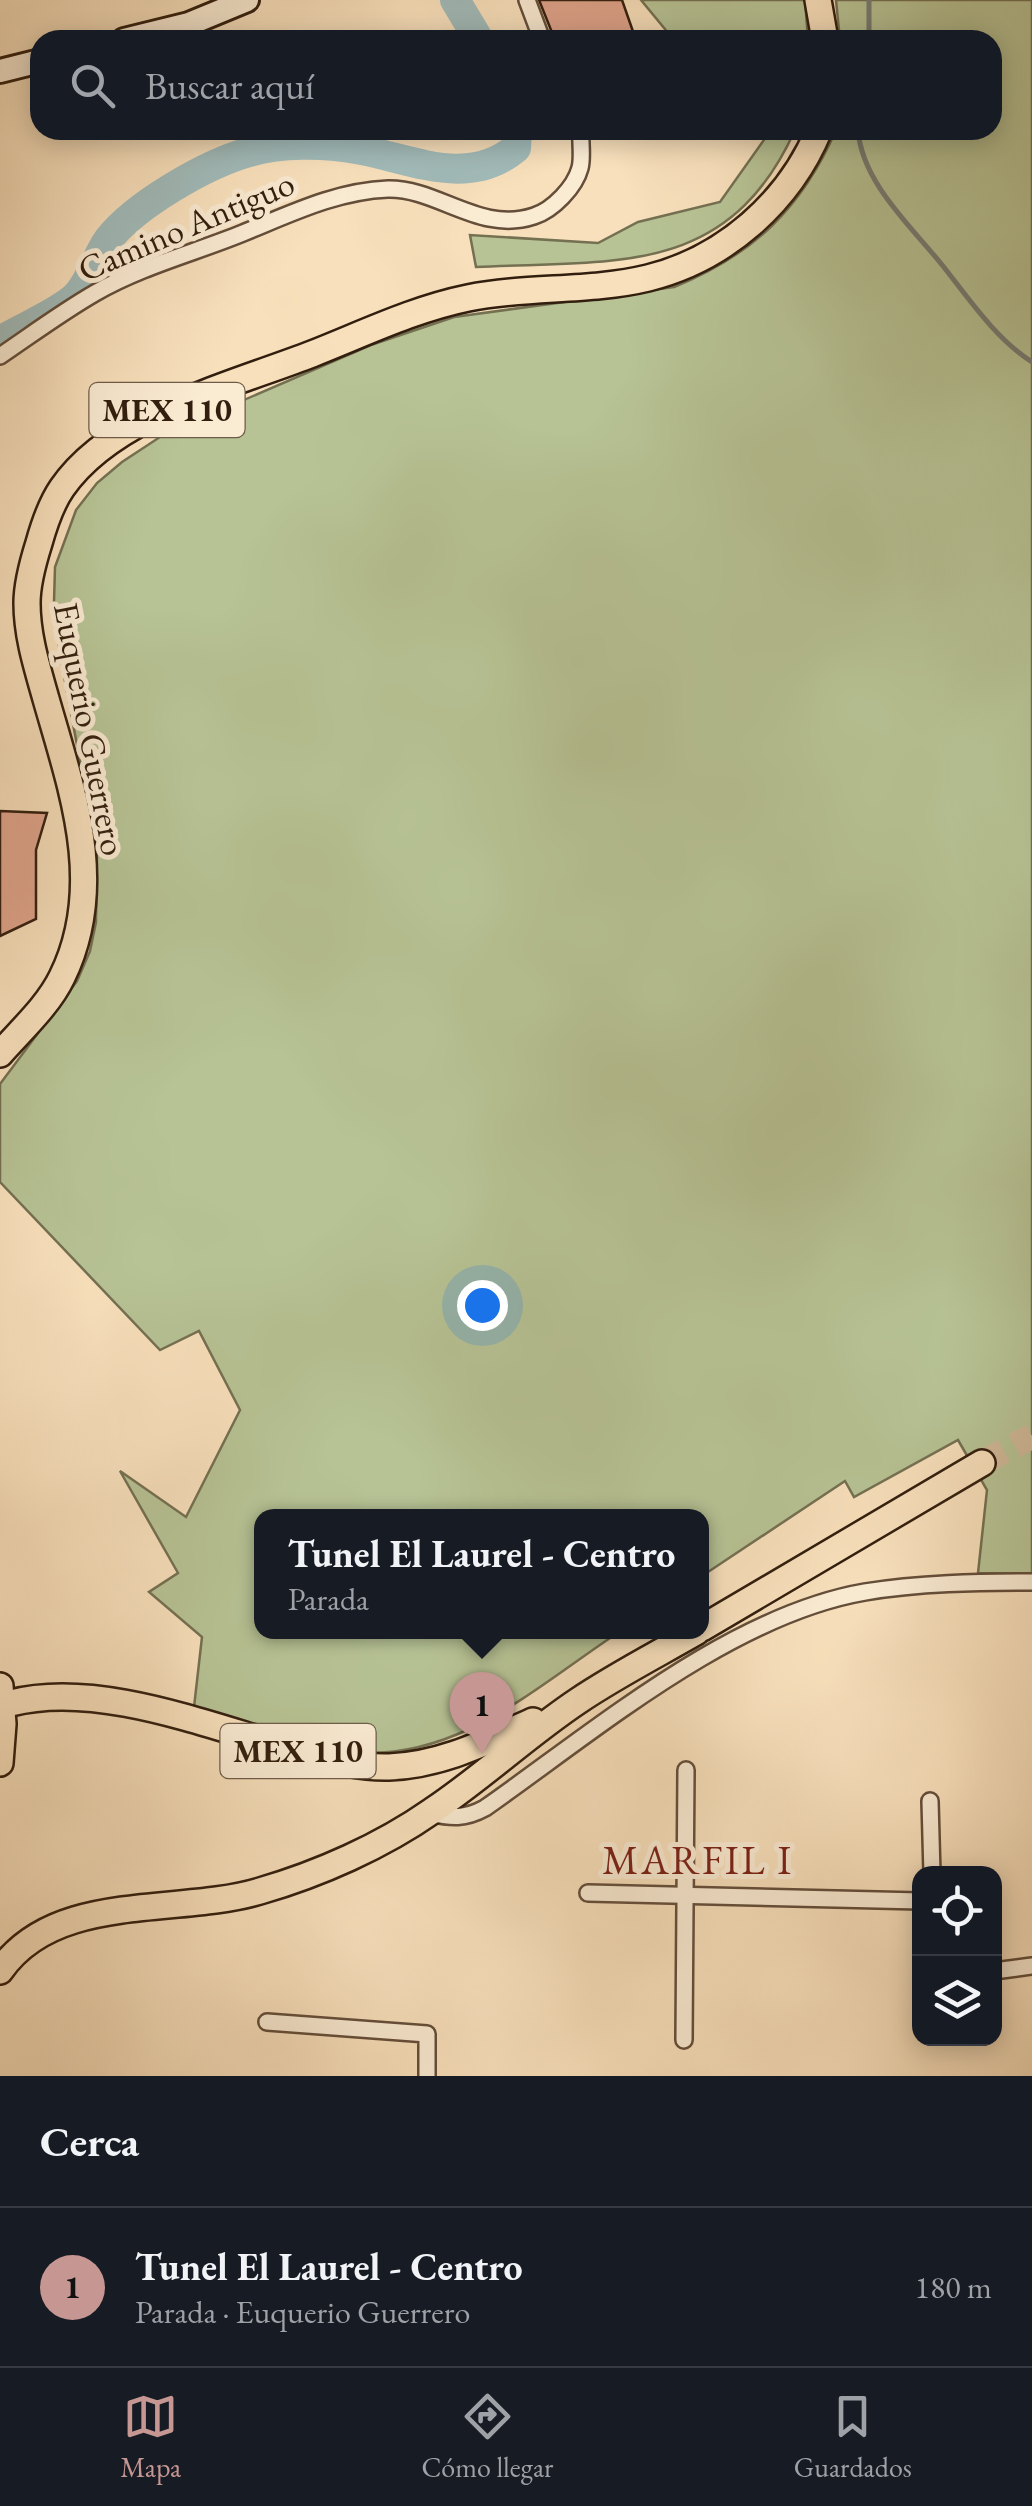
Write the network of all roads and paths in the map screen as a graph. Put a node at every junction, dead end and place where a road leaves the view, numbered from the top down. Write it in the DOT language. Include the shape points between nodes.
graph roads {
  1 [pos="247,0"];
  2 [pos="528,0"];
  3 [pos="818,0"];
  4 [pos="165,30"];
  5 [pos="538,30"];
  6 [pos="823,30"];
  7 [pos="30,64"];
  8 [pos="0,71"];
  9 [pos="581,140"];
  10 [pos="814,140"];
  11 [pos="0,356"];
  12 [pos="0,1054"];
  13 [pos="982,1462"];
  14 [pos="1032,1582"];
  15 [pos="709,1624"];
  16 [pos="684,1639"];
  17 [pos="5,1694"];
  18 [pos="579,1700"];
  19 [pos="0,1763"];
  20 [pos="686,1770"];
  21 [pos="930,1801"];
  22 [pos="430,1813"];
  23 [pos="932,1866"];
  24 [pos="588,1893"];
  25 [pos="686,1894"];
  26 [pos="912,1902"];
  27 [pos="1032,1966"];
  28 [pos="0,1970"];
  29 [pos="1002,1970"];
  30 [pos="266,2022"];
  31 [pos="684,2040"];
  32 [pos="427,2076"];
  1 -- 4 [label="main road"];
  2 -- 5 [label="street"];
  3 -- 6 [label="main road"];
  7 -- 8 [label="main road"];
  9 -- 11 [label="street, Camino Antiguo" via="580,169 561,200 535,216 464,214 402,189 315,203 96,293"];
  10 -- 12 [label="main road, Euquerio Guerrero / MEX 110" via="798,174 772,204 695,261 648,278 482,296 420,312 158,414 116,437 62,488 44,524 27,600 30,644 78,810 84,900 60,980"];
  13 -- 15 [label="main road"];
  14 -- 22 [label="street" via="864,1592 791,1613 726,1642 469,1817"];
  16 -- 18 [label="main road, MEX 110"];
  17 -- 18 [label="main road, MEX 110" via="110,1702 388,1767 462,1753"];
  17 -- 19 [label="main road"];
  18 -- 22 [label="main road, MEX 110"];
  20 -- 25 [label="street"];
  21 -- 23 [label="street"];
  22 -- 28 [label="main road, MEX 110" via="374,1846 261,1892 51,1926"];
  24 -- 25 [label="street"];
  25 -- 26 [label="street"];
  25 -- 31 [label="street"];
  27 -- 29 [label="street"];
  30 -- 32 [label="street" via="427,2034"];
}
